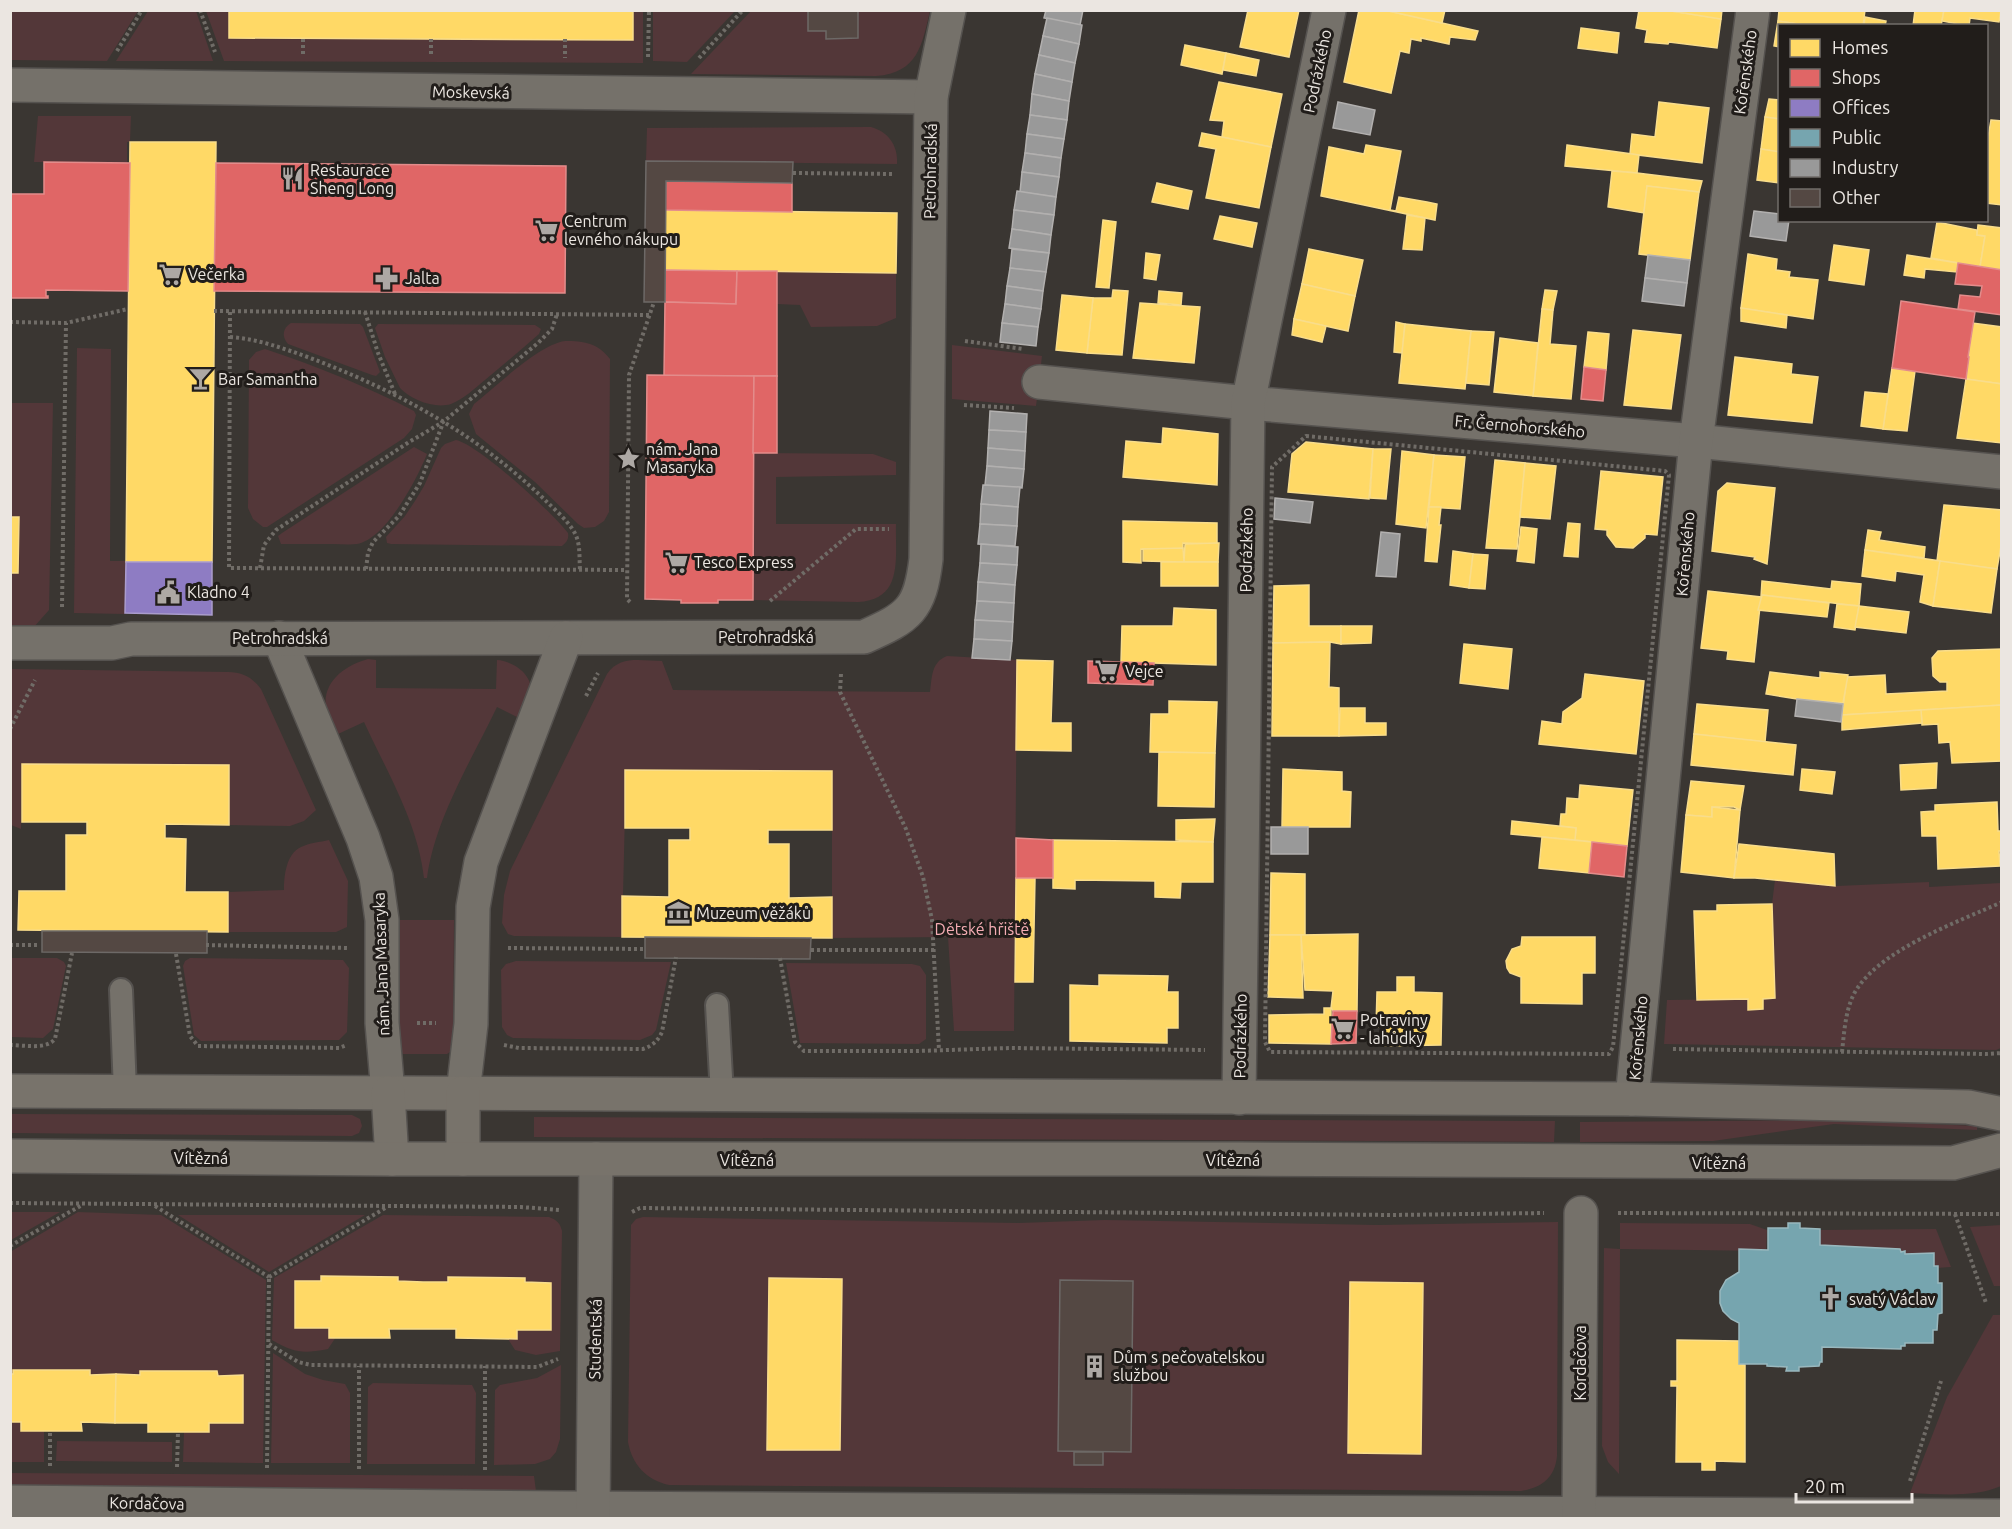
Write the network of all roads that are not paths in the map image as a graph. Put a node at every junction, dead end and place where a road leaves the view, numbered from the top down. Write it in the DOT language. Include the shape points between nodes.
graph roads {
  1 [pos="948,10"];
  2 [pos="1329,10"];
  3 [pos="1753,10"];
  4 [pos="10,85"];
  5 [pos="931,97"];
  6 [pos="1039,382"];
  7 [pos="1248,404"];
  8 [pos="1696,441"];
  9 [pos="2001,472"];
  10 [pos="279,638"];
  11 [pos="566,638"];
  12 [pos="10,643"];
  13 [pos="121,990"];
  14 [pos="717,1005"];
  15 [pos="10,1091"];
  16 [pos="124,1091"];
  17 [pos="388,1093"];
  18 [pos="463,1093"];
  19 [pos="722,1095"];
  20 [pos="1239,1098"];
  21 [pos="1632,1099"];
  22 [pos="2001,1114"];
  23 [pos="2001,1150"];
  24 [pos="10,1156"];
  25 [pos="393,1159"];
  26 [pos="463,1159"];
  27 [pos="596,1159"];
  28 [pos="1581,1213"];
  29 [pos="10,1502"];
  30 [pos="46,1510"];
  31 [pos="352,1513"];
  32 [pos="593,1513"];
  33 [pos="1579,1514"];
  34 [pos="2001,1516"];
  1 -- 5 [label="street, Petrohradská"];
  2 -- 7 [label="street, Podrázkého"];
  3 -- 8 [label="street, Kořenského"];
  4 -- 5 [label="street, Moskevská"];
  5 -- 11 [label="street, Petrohradská" via="926,559 914,606 896,623 864,637"];
  6 -- 7 [label="street, Fr. Černohorského"];
  7 -- 8 [label="street, Fr. Černohorského"];
  7 -- 20 [label="street, Podrázkého"];
  8 -- 9 [label="street, Fr. Černohorského"];
  8 -- 21 [label="street, Kořenského"];
  10 -- 11 [label="street, Petrohradská"];
  10 -- 12 [label="street, Petrohradská"];
  10 -- 17 [label="street, nám. Jana Masaryka" via="376,877 382,920 382,1023"];
  11 -- 18 [label="street" via="481,862 473,907 471,1024"];
  13 -- 16 [label="lane"];
  14 -- 19 [label="lane"];
  15 -- 16 [label="main road"];
  16 -- 17 [label="main road"];
  17 -- 18 [label="main road"];
  17 -- 25 [label="main road"];
  18 -- 19 [label="main road"];
  18 -- 26 [label="main road"];
  19 -- 20 [label="main road"];
  20 -- 21 [label="main road"];
  21 -- 22 [label="main road" via="1968,1107"];
  23 -- 27 [label="main road, Vítězná" via="1953,1163"];
  24 -- 25 [label="main road, Vítězná"];
  25 -- 26 [label="main road, Vítězná"];
  26 -- 27 [label="main road, Vítězná"];
  27 -- 32 [label="street, Studentská"];
  28 -- 33 [label="street, Kordačova"];
  29 -- 30 [label="street, Kordačova"];
  30 -- 31 [label="street, Kordačova"];
  31 -- 32 [label="street, Kordačova"];
  32 -- 33 [label="street, Kordačova"];
  33 -- 34 [label="street, Kordačova"];
}
